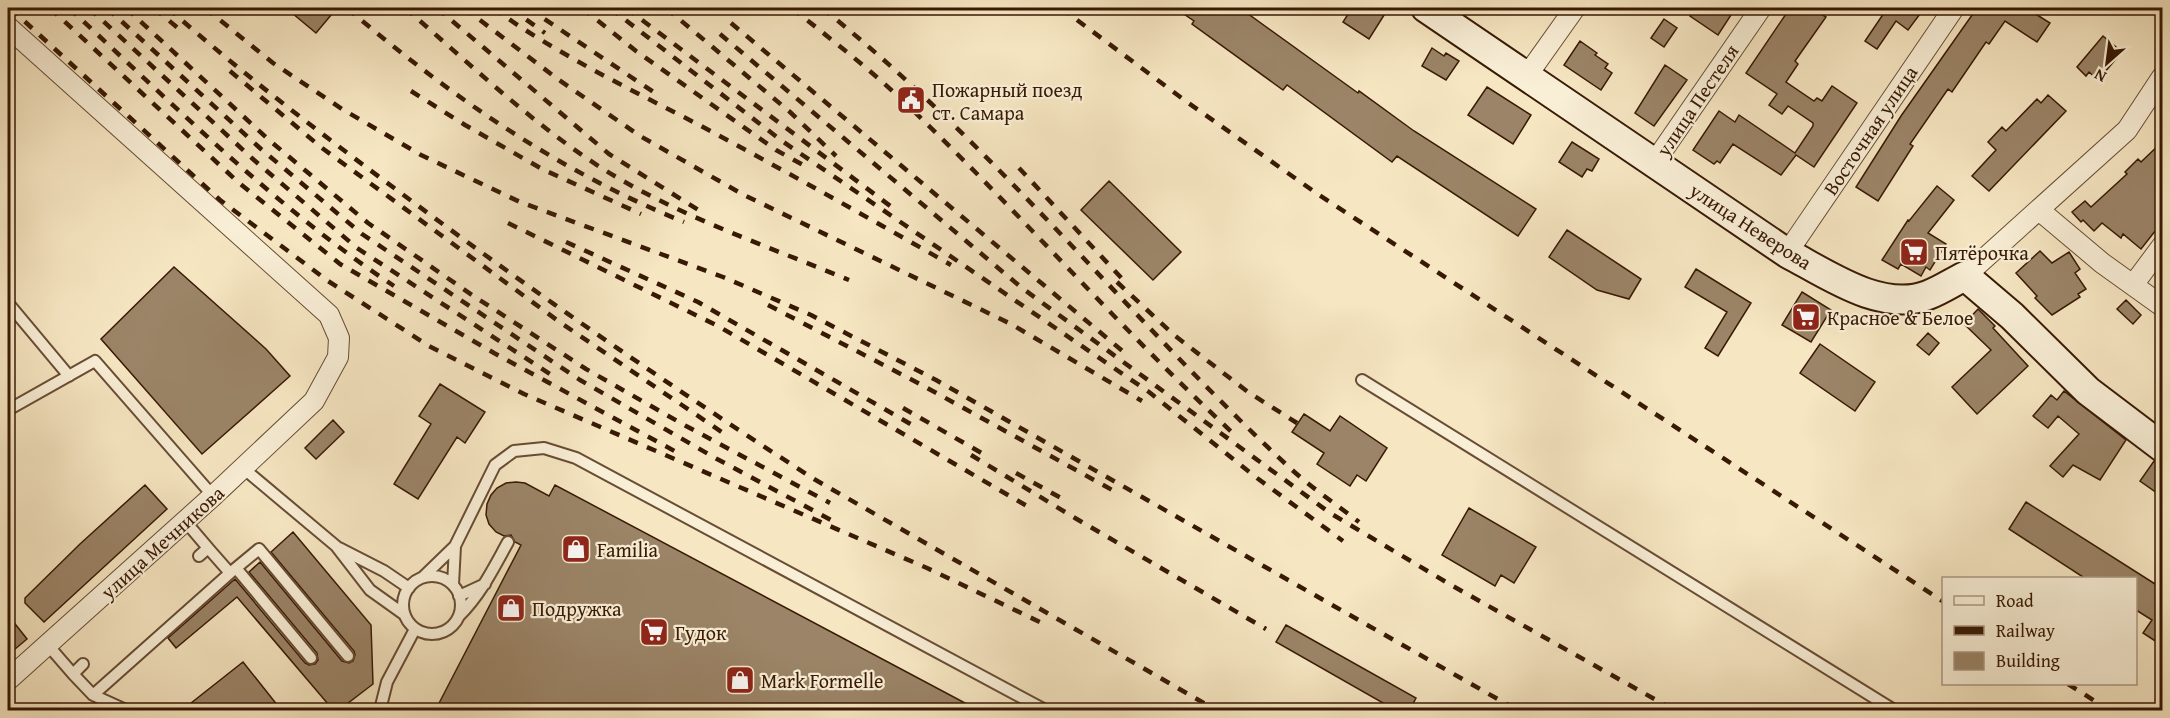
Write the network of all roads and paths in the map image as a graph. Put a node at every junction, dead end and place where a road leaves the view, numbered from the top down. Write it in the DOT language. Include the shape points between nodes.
graph roads {
  1 [pos="1426,8"];
  2 [pos="1575,8"];
  3 [pos="1761,8"];
  4 [pos="1954,8"];
  5 [pos="8,27"];
  6 [pos="1526,77"];
  7 [pos="2163,77"];
  8 [pos="1654,163"];
  9 [pos="2039,210"];
  10 [pos="2163,246"];
  11 [pos="1787,253"];
  12 [pos="1965,276"];
  13 [pos="2133,285"];
  14 [pos="8,303"];
  15 [pos="2163,306"];
  16 [pos="69,376"];
  17 [pos="1362,381"];
  18 [pos="8,410"];
  19 [pos="2163,447"];
  20 [pos="243,468"];
  21 [pos="213,496"];
  22 [pos="185,521"];
  23 [pos="508,542"];
  24 [pos="336,546"];
  25 [pos="455,546"];
  26 [pos="208,548"];
  27 [pos="199,556"];
  28 [pos="233,571"];
  29 [pos="423,578"];
  30 [pos="486,584"];
  31 [pos="453,585"];
  32 [pos="408,588"];
  33 [pos="459,596"];
  34 [pos="405,615"];
  35 [pos="456,620"];
  36 [pos="416,628"];
  37 [pos="47,644"];
  38 [pos="348,656"];
  39 [pos="311,658"];
  40 [pos="83,664"];
  41 [pos="73,674"];
  42 [pos="8,680"];
  43 [pos="93,695"];
  44 [pos="380,710"];
  45 [pos="126,711"];
  46 [pos="1045,711"];
  47 [pos="1894,711"];
  1 -- 6 [label="street, улица Неверова"];
  2 -- 6 [label="street"];
  3 -- 8 [label="street, улица Пестеля"];
  4 -- 11 [label="street, Восточная улица"];
  5 -- 20 [label="street, улица Мечникова" via="329,315 339,338 338,357 314,401"];
  6 -- 8 [label="street, улица Неверова"];
  7 -- 9 [label="street" via="2127,130"];
  8 -- 11 [label="street, улица Неверова"];
  9 -- 12 [label="street"];
  9 -- 13 [label="street"];
  10 -- 13 [label="street"];
  11 -- 12 [label="street, улица Неверова" via="1842,282 1894,301 1927,296"];
  12 -- 19 [label="street" via="2013,316 2088,392"];
  13 -- 15 [label="street"];
  14 -- 16 [label="lane"];
  16 -- 18 [label="lane"];
  16 -- 21 [label="lane" via="95,361"];
  17 -- 47 [label="lane"];
  20 -- 21 [label="street, улица Мечникова"];
  20 -- 24 [label="lane"];
  21 -- 22 [label="street, улица Мечникова"];
  22 -- 26 [label="lane"];
  22 -- 37 [label="street, улица Мечникова"];
  23 -- 30 [label="lane"];
  24 -- 32 [label="lane"];
  24 -- 34 [label="lane" via="370,590"];
  25 -- 29 [label="lane"];
  25 -- 31 [label="lane"];
  25 -- 46 [label="lane" via="495,465 514,451 544,448 576,458"];
  26 -- 27 [label="lane"];
  26 -- 28 [label="lane"];
  28 -- 38 [label="lane" via="259,549"];
  28 -- 39 [label="lane"];
  28 -- 43 [label="lane"];
  29 -- 31 [label="lane" via="440,577"];
  29 -- 32 [label="lane"];
  30 -- 33 [label="lane"];
  30 -- 35 [label="lane"];
  31 -- 33 [label="lane"];
  32 -- 34 [label="lane"];
  33 -- 35 [label="lane" via="461,606"];
  34 -- 36 [label="lane"];
  35 -- 36 [label="lane" via="447,629 433,634"];
  36 -- 44 [label="lane" via="387,682"];
  37 -- 41 [label="lane"];
  37 -- 42 [label="street, улица Мечникова"];
  40 -- 41 [label="lane"];
  41 -- 43 [label="lane"];
  43 -- 45 [label="lane"];
}
